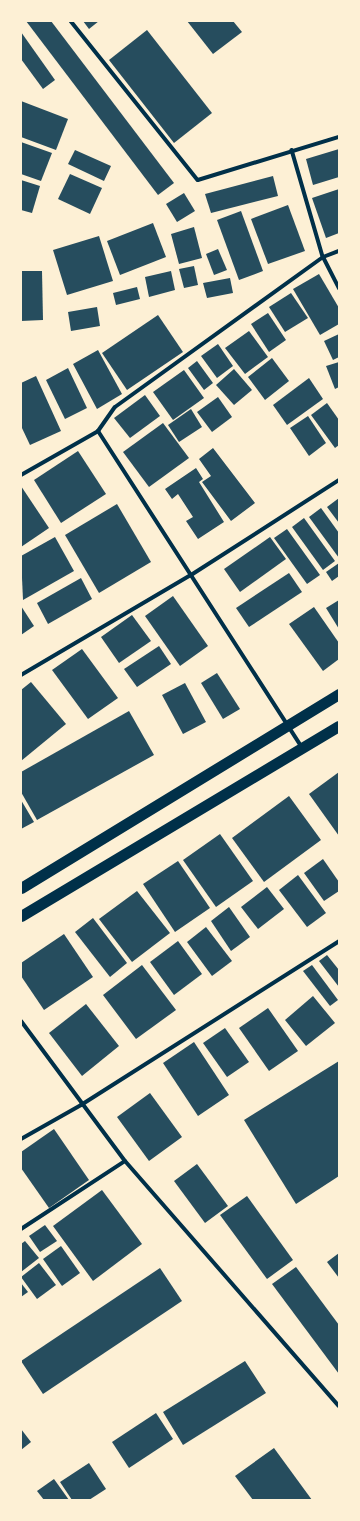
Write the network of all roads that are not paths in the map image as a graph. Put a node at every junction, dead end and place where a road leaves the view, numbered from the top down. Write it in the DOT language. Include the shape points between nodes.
graph roads {
  1 [pos="71,21"];
  2 [pos="339,137"];
  3 [pos="292,150"];
  4 [pos="339,251"];
  5 [pos="323,256"];
  6 [pos="339,288"];
  7 [pos="98,430"];
  8 [pos="21,475"];
  9 [pos="339,480"];
  10 [pos="191,575"];
  11 [pos="21,675"];
  12 [pos="339,694"];
  13 [pos="288,726"];
  14 [pos="339,726"];
  15 [pos="302,747"];
  16 [pos="21,888"];
  17 [pos="21,916"];
  18 [pos="339,941"];
  19 [pos="21,1021"];
  20 [pos="81,1105"];
  21 [pos="21,1139"];
  22 [pos="124,1161"];
  23 [pos="21,1229"];
  24 [pos="339,1406"];
  1 -- 3 [label="street" via="198,180"];
  2 -- 3 [label="street"];
  3 -- 5 [label="street"];
  4 -- 5 [label="street"];
  5 -- 6 [label="street"];
  5 -- 7 [label="street" via="115,407"];
  7 -- 8 [label="street"];
  7 -- 10 [label="street"];
  9 -- 10 [label="street"];
  10 -- 11 [label="street"];
  10 -- 13 [label="street"];
  12 -- 13 [label="highway"];
  13 -- 15 [label="street"];
  13 -- 16 [label="highway"];
  14 -- 15 [label="highway"];
  15 -- 17 [label="highway"];
  18 -- 20 [label="street"];
  19 -- 20 [label="street"];
  20 -- 21 [label="street"];
  20 -- 22 [label="street"];
  22 -- 23 [label="street"];
  22 -- 24 [label="street"];
}
